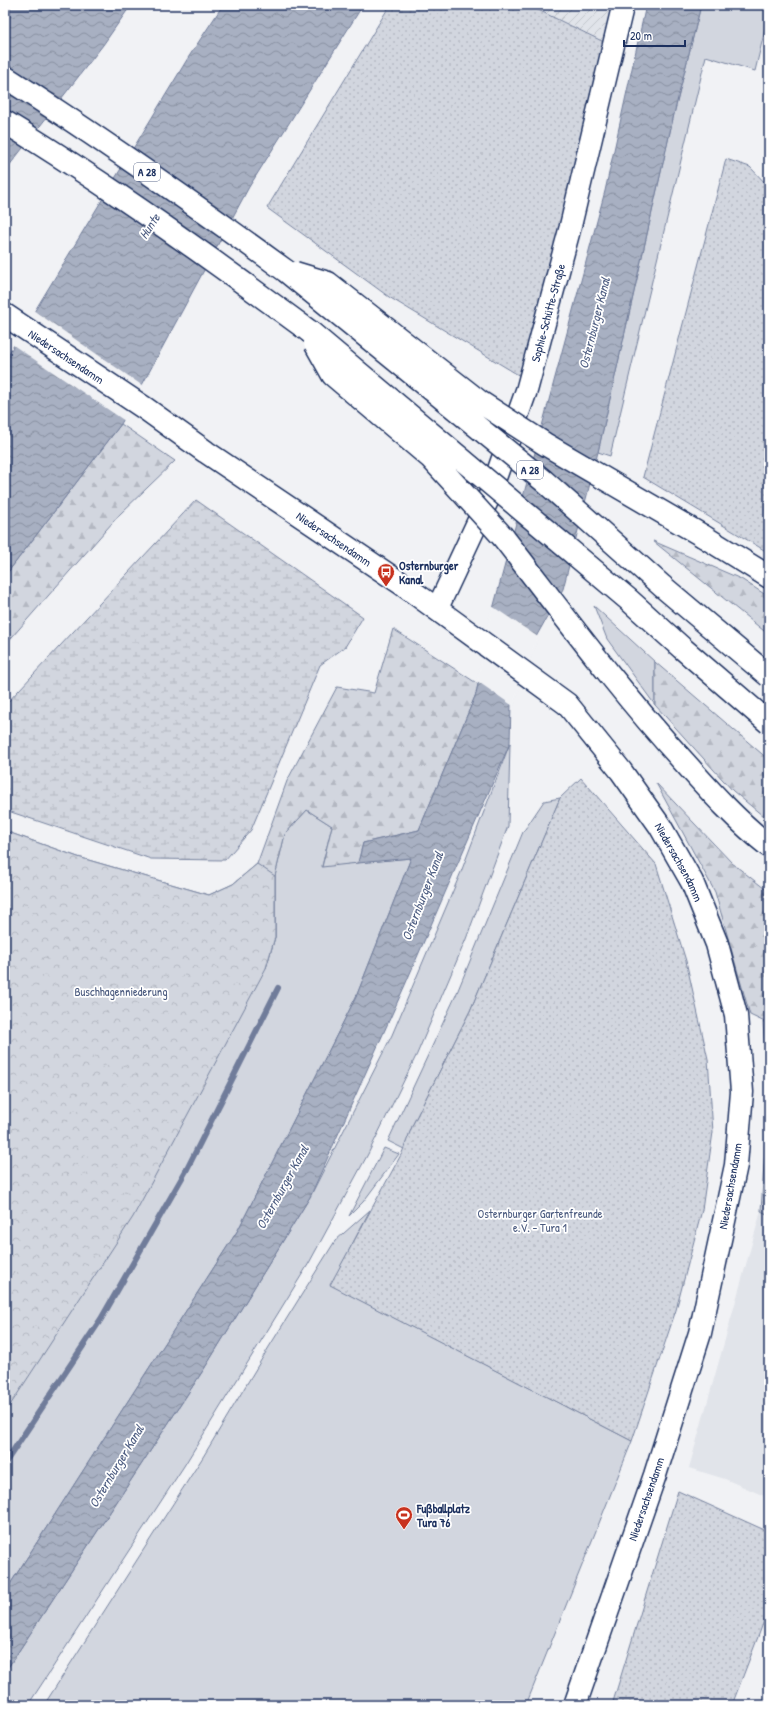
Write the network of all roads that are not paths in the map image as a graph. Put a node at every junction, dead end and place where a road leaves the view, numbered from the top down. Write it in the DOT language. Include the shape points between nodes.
graph roads {
  1 [pos="623,5"];
  2 [pos="5,77"];
  3 [pos="5,122"];
  4 [pos="286,271"];
  5 [pos="5,315"];
  6 [pos="309,331"];
  7 [pos="769,577"];
  8 [pos="437,609"];
  9 [pos="769,676"];
  10 [pos="769,723"];
  11 [pos="769,846"];
  12 [pos="575,1705"];
  1 -- 8 [label="street, Sophie-Schütte-Straße" via="570,228 527,389 487,502"];
  2 -- 4 [label="main road, A 28" via="201,209"];
  3 -- 6 [label="main road" via="145,213"];
  4 -- 7 [label="main road, bridge" via="328,283 486,406 545,444"];
  4 -- 9 [label="main road, A 28, bridge" via="544,481 662,586"];
  5 -- 8 [label="main road, Niedersachsendamm"];
  6 -- 10 [label="main road, bridge" via="629,600"];
  6 -- 11 [label="main road, bridge" via="333,375 431,458 503,537 611,677 668,745 712,793"];
  8 -- 12 [label="main road, Niedersachsendamm" via="567,704 621,772 660,826 692,882 717,944 736,1015 742,1092 736,1165 700,1333 655,1475"];
}
